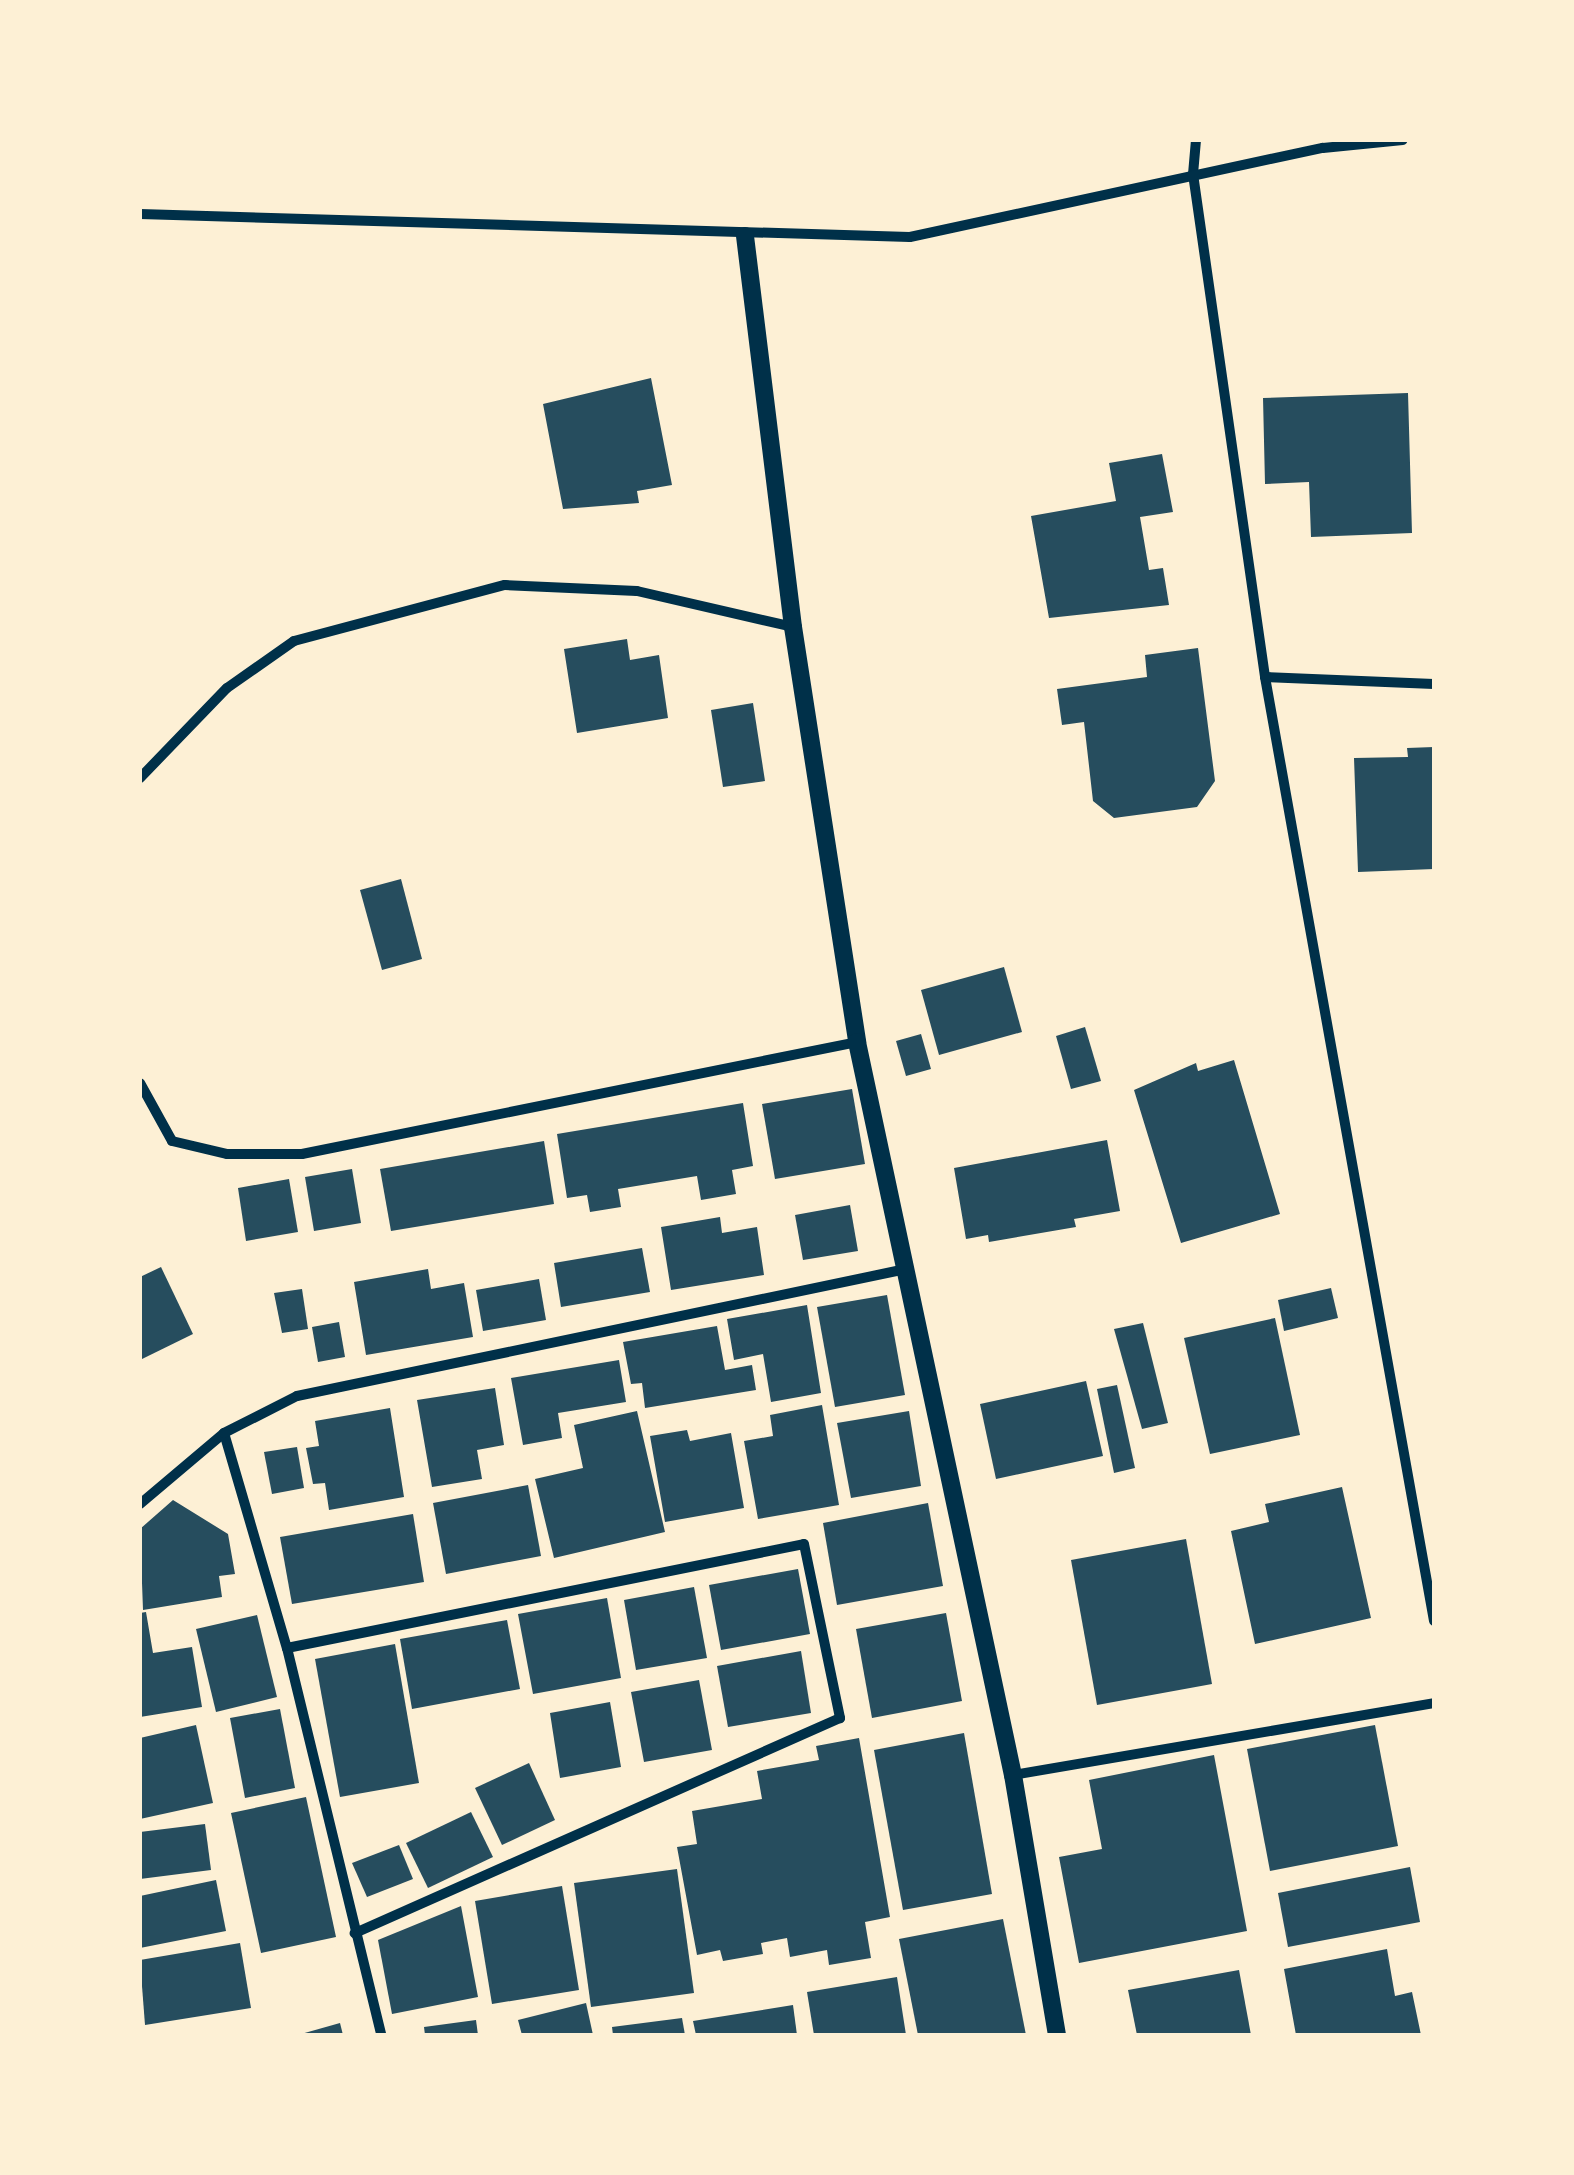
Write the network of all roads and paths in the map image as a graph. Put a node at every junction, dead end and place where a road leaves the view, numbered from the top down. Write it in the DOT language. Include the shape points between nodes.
graph roads {
  1 [pos="1196,140"];
  2 [pos="1403,140"];
  3 [pos="1192,174"];
  4 [pos="140,214"];
  5 [pos="745,236"];
  6 [pos="793,627"];
  7 [pos="1266,678"];
  8 [pos="1434,684"];
  9 [pos="140,778"];
  10 [pos="857,1042"];
  11 [pos="140,1084"];
  12 [pos="906,1269"];
  13 [pos="224,1433"];
  14 [pos="140,1504"];
  15 [pos="1434,1621"];
  16 [pos="286,1648"];
  17 [pos="1434,1703"];
  18 [pos="1012,1774"];
  19 [pos="354,1934"];
  20 [pos="380,2035"];
  21 [pos="1057,2035"];
  1 -- 3 [label="street"];
  2 -- 3 [label="street"];
  3 -- 5 [label="street" via="910,238"];
  3 -- 7 [label="street"];
  4 -- 5 [label="street"];
  5 -- 6 [label="street"];
  6 -- 9 [label="street" via="637,591 505,585 294,641 227,688"];
  6 -- 10 [label="street"];
  7 -- 8 [label="street"];
  7 -- 15 [label="street"];
  10 -- 11 [label="street" via="302,1154 227,1154 172,1141"];
  10 -- 12 [label="street"];
  12 -- 13 [label="street" via="297,1396"];
  12 -- 18 [label="street"];
  13 -- 14 [label="street"];
  13 -- 16 [label="street"];
  16 -- 19 [label="street"];
  16 -- 19 [label="street" via="804,1544 840,1718"];
  17 -- 18 [label="street"];
  18 -- 21 [label="street"];
  19 -- 20 [label="street"];
}
